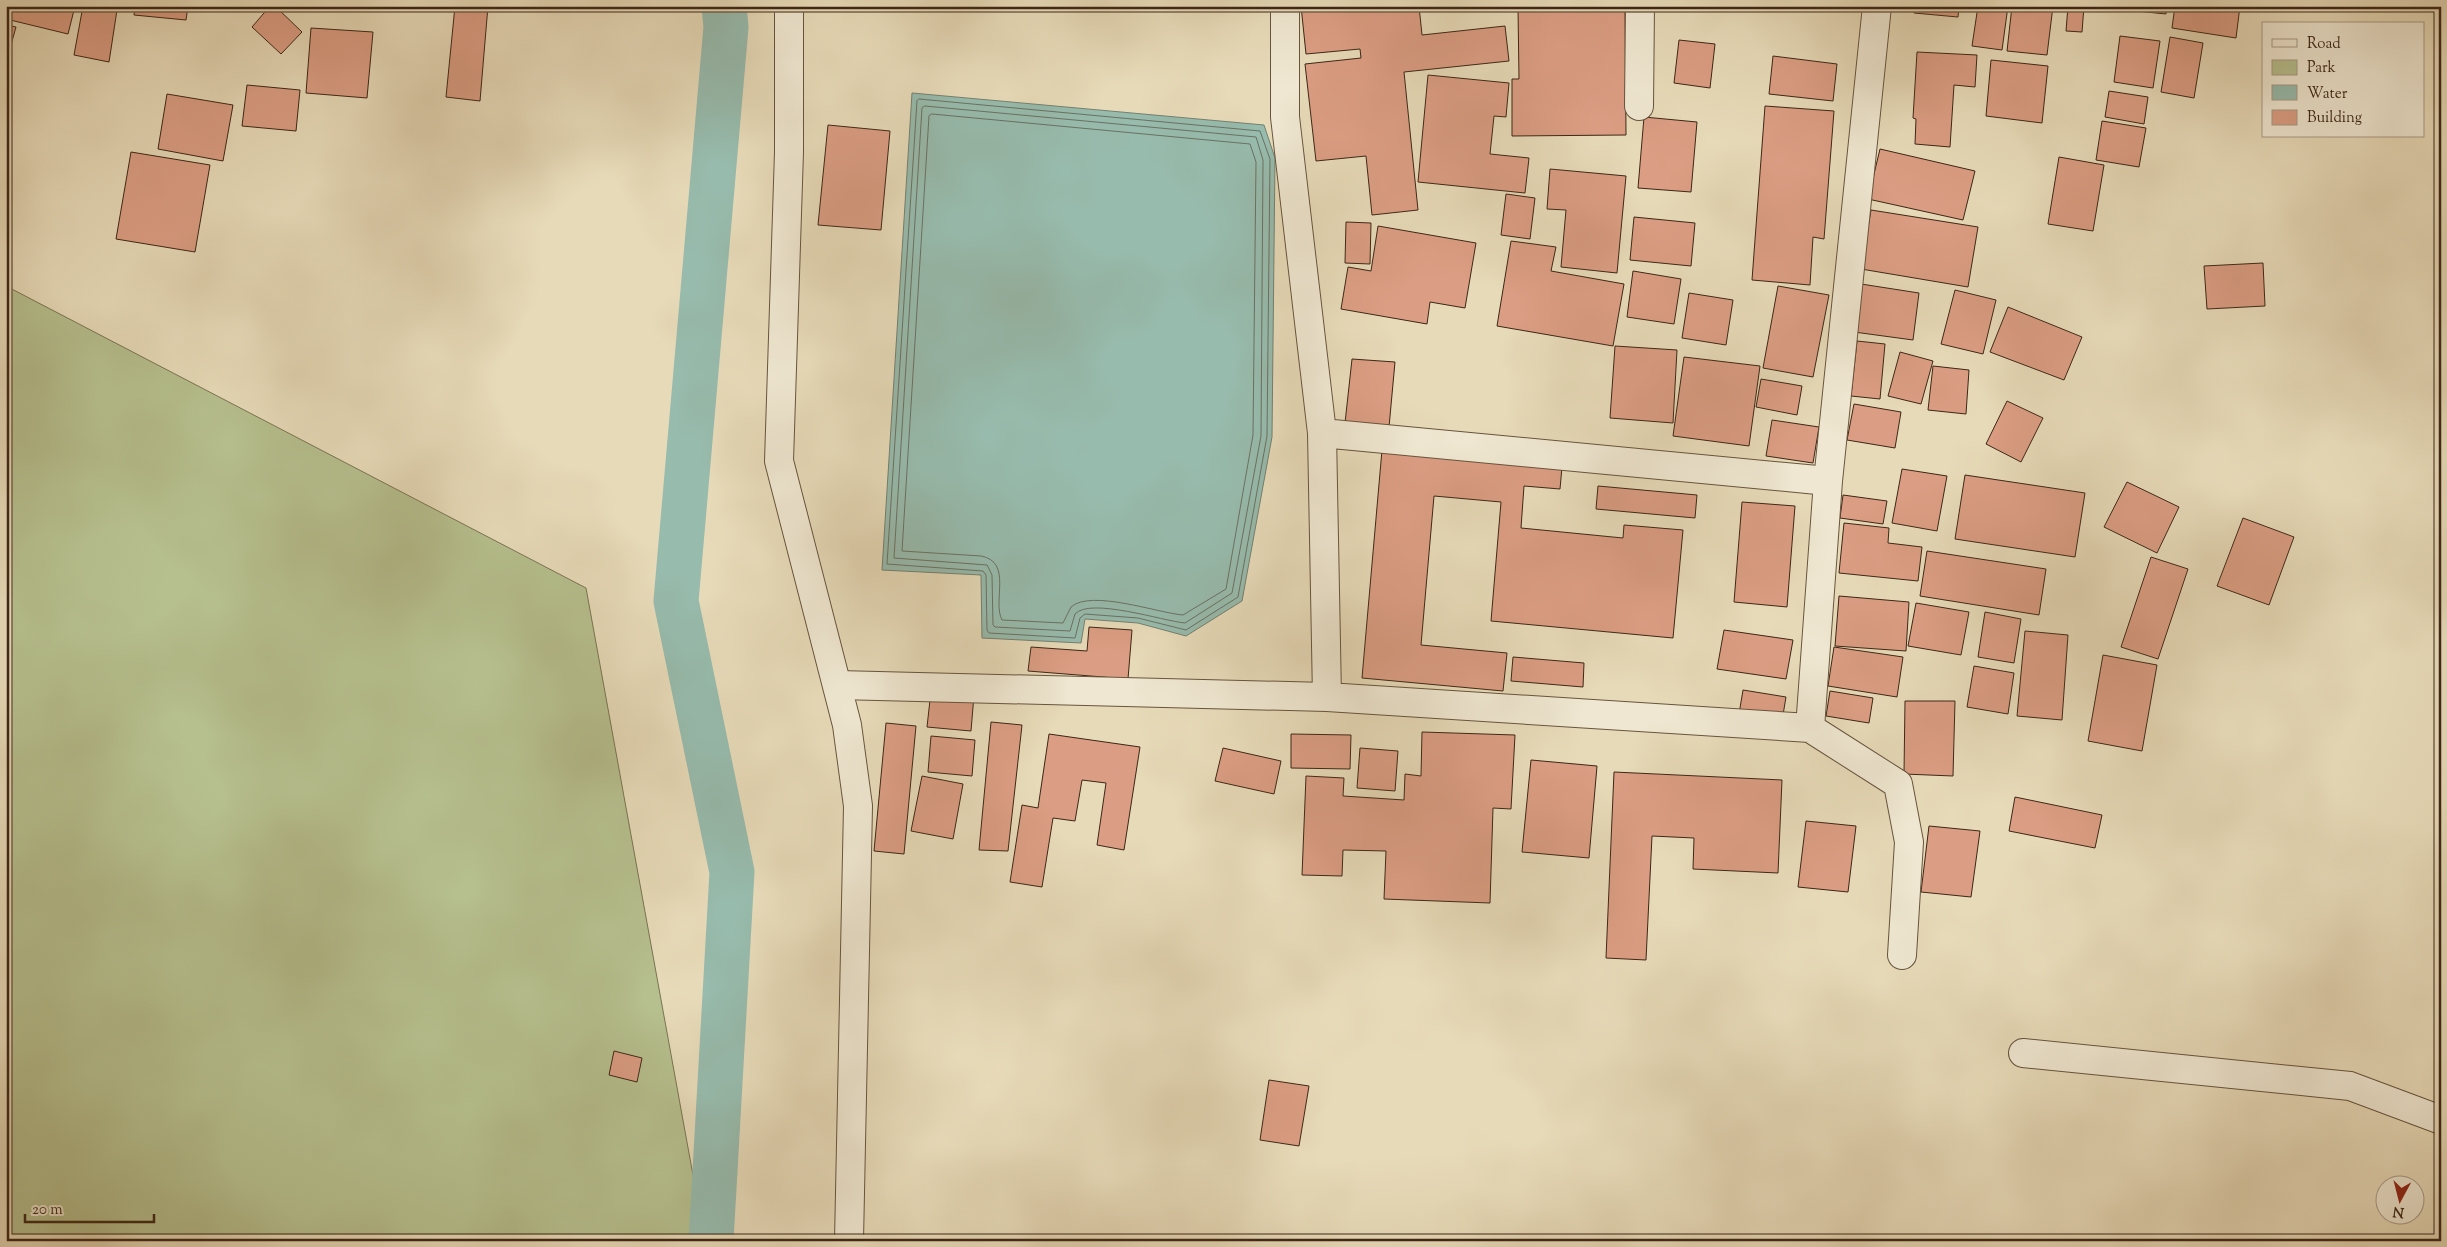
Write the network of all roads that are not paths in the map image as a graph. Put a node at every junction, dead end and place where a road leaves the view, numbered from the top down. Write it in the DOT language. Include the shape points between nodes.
graph roads {
  1 [pos="790,6"];
  2 [pos="1285,6"];
  3 [pos="1640,6"];
  4 [pos="1877,6"];
  5 [pos="1639,106"];
  6 [pos="1322,433"];
  7 [pos="1828,481"];
  8 [pos="838,685"];
  9 [pos="1327,697"];
  10 [pos="1810,728"];
  11 [pos="1902,955"];
  12 [pos="2023,1053"];
  13 [pos="2441,1120"];
  14 [pos="849,1241"];
  1 -- 8 [label="street" via="789,152 779,461"];
  2 -- 6 [label="street" via="1285,117"];
  3 -- 5 [label="street"];
  4 -- 7 [label="street"];
  6 -- 7 [label="street"];
  6 -- 9 [label="street"];
  7 -- 10 [label="street"];
  8 -- 9 [label="street"];
  8 -- 14 [label="street" via="858,806"];
  9 -- 10 [label="street"];
  10 -- 11 [label="street" via="1898,784 1909,842"];
  12 -- 13 [label="street" via="2350,1086"];
}
